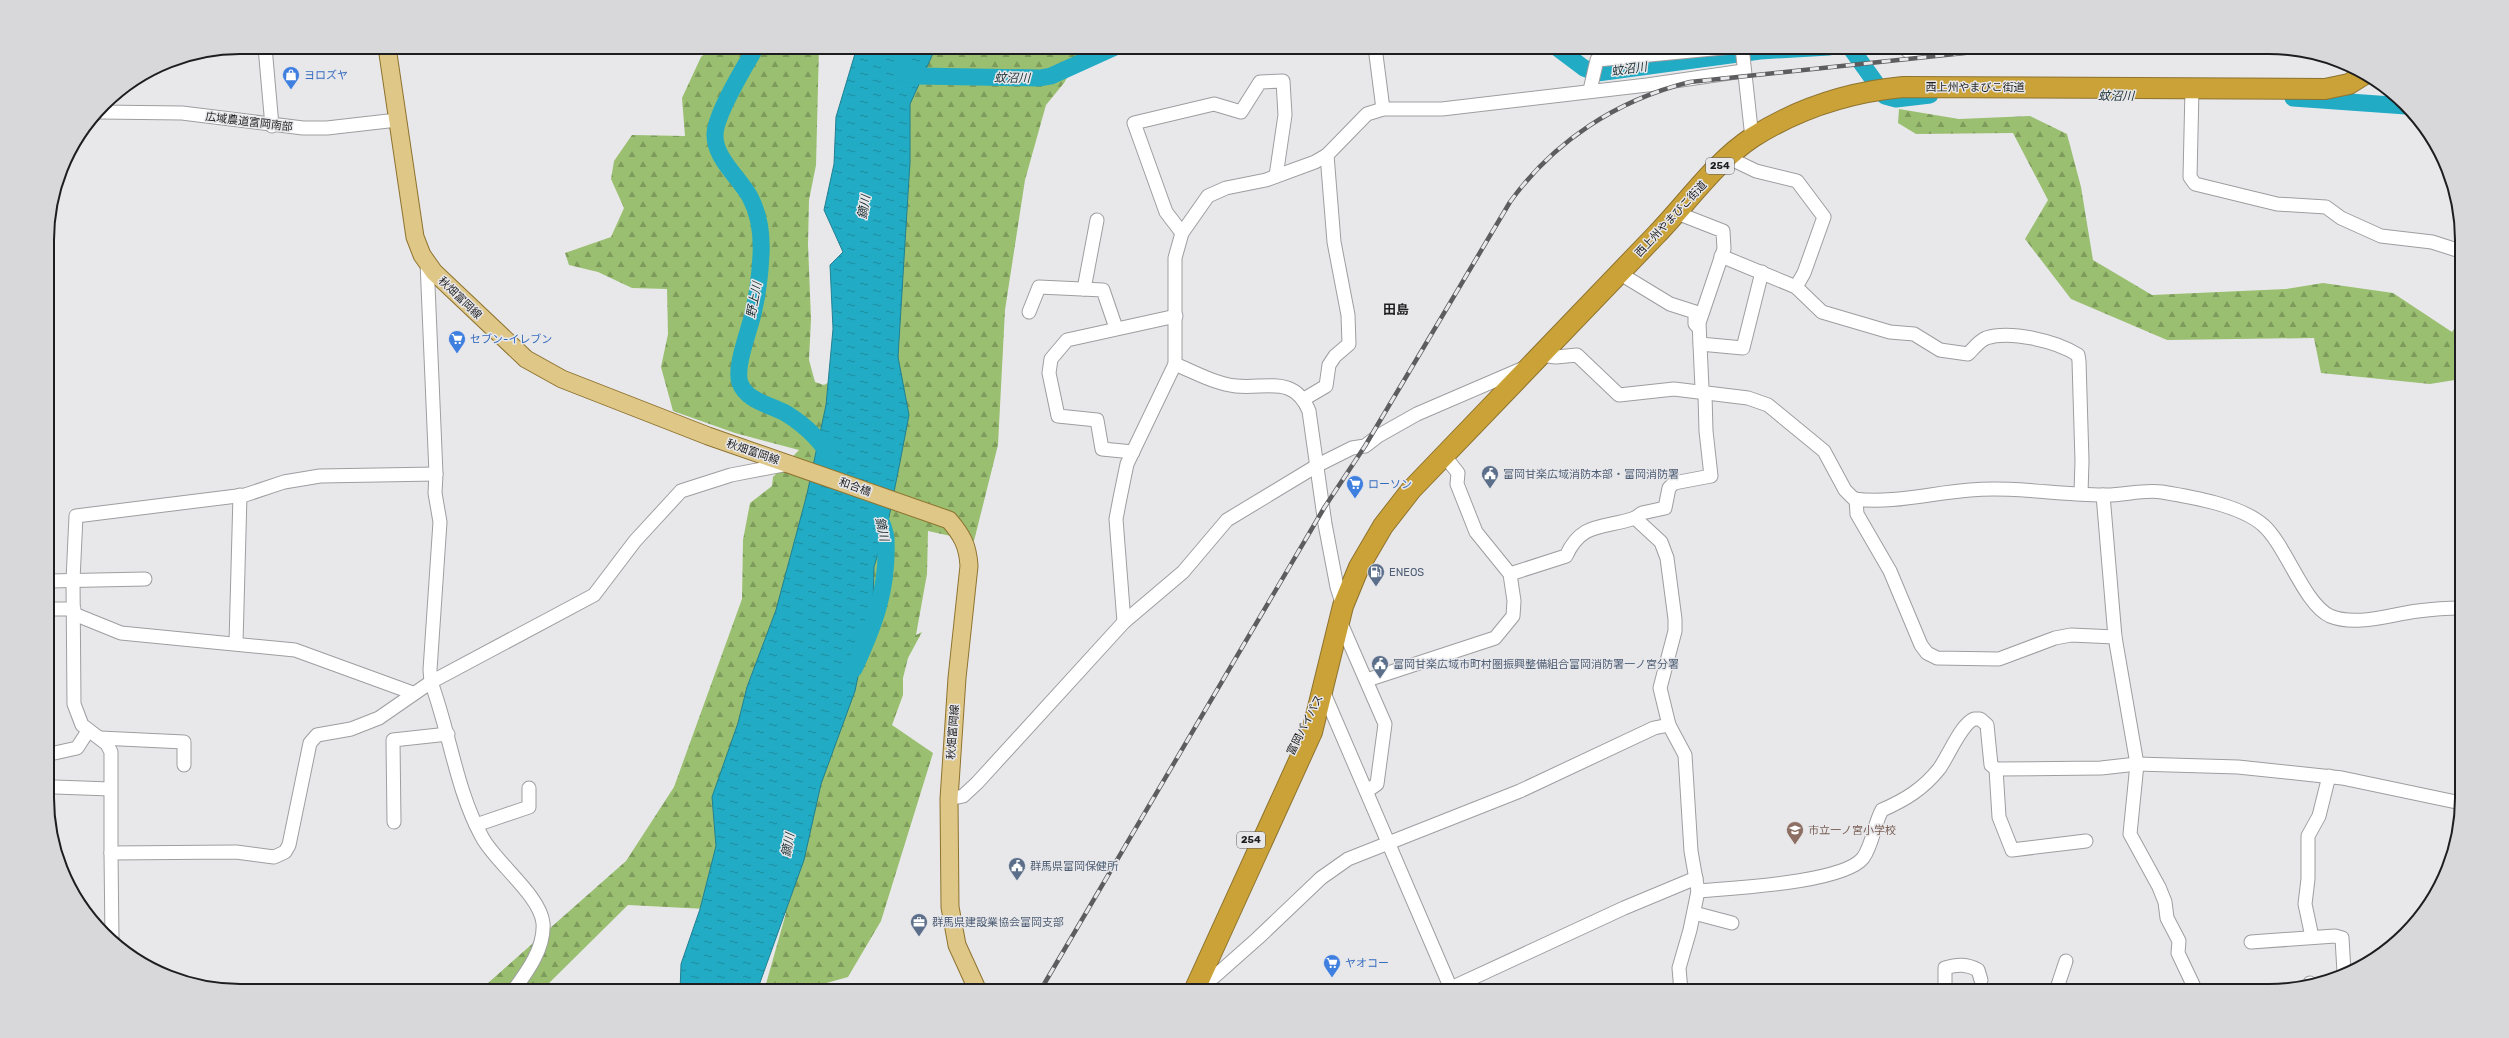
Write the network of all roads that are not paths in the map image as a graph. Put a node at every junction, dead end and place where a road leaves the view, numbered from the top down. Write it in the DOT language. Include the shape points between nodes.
graph roads {
  1 [pos="266,54"];
  2 [pos="388,54"];
  3 [pos="1376,54"];
  4 [pos="1660,54"];
  5 [pos="1742,54"];
  6 [pos="1743,71"];
  7 [pos="2359,78"];
  8 [pos="1591,87"];
  9 [pos="2192,95"];
  10 [pos="1383,109"];
  11 [pos="104,112"];
  12 [pos="397,120"];
  13 [pos="272,126"];
  14 [pos="1752,138"];
  15 [pos="1327,155"];
  16 [pos="1727,157"];
  17 [pos="1276,176"];
  18 [pos="1678,213"];
  19 [pos="1098,220"];
  20 [pos="1182,233"];
  21 [pos="2455,249"];
  22 [pos="1721,256"];
  23 [pos="427,262"];
  24 [pos="1762,272"];
  25 [pos="1619,273"];
  26 [pos="1796,287"];
  27 [pos="1084,289"];
  28 [pos="1029,312"];
  29 [pos="1176,316"];
  30 [pos="1699,327"];
  31 [pos="1116,328"];
  32 [pos="1700,344"];
  33 [pos="1535,360"];
  34 [pos="1176,364"];
  35 [pos="1705,395"];
  36 [pos="1304,399"];
  37 [pos="1132,452"];
  38 [pos="1444,455"];
  39 [pos="1318,465"];
  40 [pos="796,466"];
  41 [pos="436,474"];
  42 [pos="2081,493"];
  43 [pos="240,495"];
  44 [pos="2103,495"];
  45 [pos="1856,499"];
  46 [pos="906,505"];
  47 [pos="1635,518"];
  48 [pos="1510,574"];
  49 [pos="145,579"];
  50 [pos="73,580"];
  51 [pos="54,581"];
  52 [pos="2455,608"];
  53 [pos="54,610"];
  54 [pos="74,612"];
  55 [pos="1341,614"];
  56 [pos="1124,622"];
  57 [pos="2115,637"];
  58 [pos="236,643"];
  59 [pos="1367,680"];
  60 [pos="431,682"];
  61 [pos="1323,691"];
  62 [pos="413,693"];
  63 [pos="1669,725"];
  64 [pos="88,730"];
  65 [pos="448,734"];
  66 [pos="100,738"];
  67 [pos="54,753"];
  68 [pos="2137,764"];
  69 [pos="184,765"];
  70 [pos="1996,769"];
  71 [pos="2328,776"];
  72 [pos="55,787"];
  73 [pos="529,788"];
  74 [pos="110,789"];
  75 [pos="1367,791"];
  76 [pos="949,799"];
  77 [pos="2455,803"];
  78 [pos="394,822"];
  79 [pos="476,825"];
  80 [pos="2086,841"];
  81 [pos="1389,842"];
  82 [pos="111,853"];
  83 [pos="1697,885"];
  84 [pos="1694,913"];
  85 [pos="1732,923"];
  86 [pos="112,933"];
  87 [pos="2312,937"];
  88 [pos="2251,942"];
  89 [pos="2066,961"];
  90 [pos="2344,968"];
  91 [pos="1981,980"];
  92 [pos="518,984"];
  93 [pos="975,984"];
  94 [pos="1185,984"];
  95 [pos="1197,984"];
  96 [pos="1199,984"];
  97 [pos="1449,984"];
  98 [pos="1462,984"];
  99 [pos="1680,984"];
  100 [pos="1945,984"];
  101 [pos="2058,984"];
  102 [pos="2193,984"];
  1 -- 13 [label="street"];
  2 -- 12 [label="main road, 秋畑富岡線"];
  3 -- 10 [label="street"];
  4 -- 8 [label="street" via="1597,60"];
  5 -- 6 [label="street"];
  6 -- 8 [label="street" via="1647,85"];
  6 -- 14 [label="street"];
  7 -- 9 [label="highway, 西上州やまびこ街道 / 254" via="2349,84 2325,89"];
  8 -- 10 [label="street" via="1442,109"];
  9 -- 14 [label="highway, 西上州やまびこ街道 / 254" via="1903,87 1870,90 1831,100 1793,116"];
  9 -- 21 [label="street" via="2190,177 2195,184 2277,204 2326,207 2341,218 2381,236 2432,242"];
  10 -- 15 [label="street" via="1367,114"];
  11 -- 13 [label="street, 広域農道富岡南部" via="182,114"];
  12 -- 13 [label="street, 広域農道富岡南部" via="327,128"];
  12 -- 23 [label="main road, 秋畑富岡線" via="416,237"];
  14 -- 16 [label="highway, 西上州やまびこ街道 / 254"];
  15 -- 17 [label="street"];
  15 -- 36 [label="street" via="1334,242 1348,315 1349,344 1329,365 1326,386"];
  16 -- 18 [label="highway, 西上州やまびこ街道 / 254"];
  16 -- 26 [label="street" via="1756,171 1797,181 1824,217 1804,273"];
  17 -- 20 [label="street" via="1226,188 1208,196"];
  17 -- 20 [label="street" via="1285,115 1283,81 1260,82 1241,112 1214,104 1134,123 1166,212"];
  18 -- 22 [label="street" via="1723,231 1724,249"];
  18 -- 25 [label="highway, 西上州やまびこ街道 / 254"];
  19 -- 27 [label="street"];
  20 -- 29 [label="street" via="1175,258"];
  22 -- 24 [label="street"];
  22 -- 30 [label="street"];
  23 -- 40 [label="main road, 秋畑富岡線" via="434,272 509,345 541,369 708,436"];
  23 -- 41 [label="street"];
  24 -- 26 [label="street"];
  24 -- 32 [label="street" via="1742,348"];
  25 -- 30 [label="street" via="1670,304 1695,312 1694,324"];
  25 -- 33 [label="highway, 西上州やまびこ街道 / 254"];
  26 -- 42 [label="street" via="1822,312 1890,332 1914,334 1940,350 1968,354 1984,339 1994,336 2041,340 2059,345 2078,355"];
  27 -- 28 [label="street" via="1039,288"];
  27 -- 31 [label="street" via="1103,290"];
  29 -- 31 [label="street"];
  29 -- 34 [label="street"];
  30 -- 32 [label="street"];
  31 -- 37 [label="street" via="1067,340 1051,359 1049,373 1058,416 1097,420 1102,448"];
  32 -- 35 [label="street" via="1702,388"];
  33 -- 35 [label="street" via="1577,355 1619,395 1674,389"];
  33 -- 38 [label="highway, 西上州やまびこ街道 / 254"];
  33 -- 39 [label="street" via="1417,414 1365,446 1352,448"];
  34 -- 36 [label="street" via="1235,386 1286,386"];
  34 -- 37 [label="street"];
  35 -- 45 [label="street" via="1748,398 1768,405 1824,451 1845,490"];
  35 -- 47 [label="street" via="1711,476 1674,483 1669,488 1666,508 1642,513"];
  36 -- 39 [label="street" via="1309,411"];
  37 -- 56 [label="street" via="1127,464 1116,519"];
  38 -- 48 [label="street" via="1458,473 1457,484 1476,532"];
  38 -- 55 [label="highway, 西上州やまびこ街道 / 254" via="1411,490 1383,526 1359,567"];
  39 -- 55 [label="street" via="1325,524"];
  39 -- 56 [label="street" via="1227,520 1182,572"];
  40 -- 46 [label="main road, 和合橋"];
  40 -- 60 [label="street" via="731,475 681,491 636,541 594,596"];
  41 -- 43 [label="street" via="320,476 284,482"];
  41 -- 60 [label="street" via="435,493 440,522"];
  42 -- 44 [label="street"];
  42 -- 45 [label="street" via="1972,489 1894,500"];
  43 -- 50 [label="street" via="76,516"];
  43 -- 58 [label="street"];
  44 -- 52 [label="street" via="2161,492 2219,504 2242,512 2262,524 2275,538 2311,597 2328,615 2344,620"];
  44 -- 57 [label="street"];
  45 -- 57 [label="street" via="1857,514 1890,571 1921,645 1927,653 1937,658 1999,660 2055,638 2071,635"];
  46 -- 76 [label="main road, 秋畑富岡線" via="949,520 961,534 968,550 969,566 957,678"];
  47 -- 48 [label="street" via="1585,531 1573,541 1566,556"];
  47 -- 63 [label="street" via="1661,542 1667,558 1675,631 1660,688"];
  48 -- 59 [label="street" via="1514,602 1512,616 1495,638"];
  49 -- 50 [label="street"];
  50 -- 51 [label="street"];
  50 -- 54 [label="street"];
  53 -- 54 [label="street"];
  54 -- 58 [label="street" via="121,633"];
  54 -- 64 [label="street" via="74,704 79,719"];
  55 -- 59 [label="street"];
  55 -- 61 [label="highway, 西上州やまびこ街道 / 254"];
  56 -- 76 [label="street" via="977,783 963,796"];
  57 -- 68 [label="street"];
  58 -- 62 [label="street" via="294,650"];
  59 -- 75 [label="street" via="1386,724 1377,784"];
  60 -- 62 [label="street"];
  60 -- 65 [label="street"];
  61 -- 75 [label="street"];
  61 -- 94 [label="highway, 富岡バイパス / 254" via="1302,728"];
  61 -- 95 [label="highway, 富岡バイパス / 254" via="1312,732"];
  62 -- 82 [label="street" via="379,718 351,729 318,735 310,743 289,845 285,852 274,857 236,852"];
  63 -- 81 [label="street" via="1654,728 1520,791"];
  63 -- 83 [label="street" via="1685,755 1691,851"];
  64 -- 66 [label="street"];
  64 -- 67 [label="street" via="77,748"];
  65 -- 78 [label="street" via="393,740"];
  65 -- 79 [label="street" via="468,813"];
  66 -- 69 [label="street" via="184,742"];
  66 -- 74 [label="street" via="108,744 111,752"];
  68 -- 70 [label="street" via="2101,768"];
  68 -- 71 [label="street" via="2238,767"];
  68 -- 102 [label="street" via="2130,834 2165,902 2167,918 2179,941 2178,952"];
  70 -- 80 [label="street" via="1998,817 2012,850"];
  70 -- 83 [label="street" via="1991,765 1987,725 1980,719 1971,719 1939,769 1925,784 1909,798 1882,810 1864,856 1854,867 1811,879"];
  71 -- 77 [label="street"];
  71 -- 87 [label="street" via="2319,816 2308,836 2305,904"];
  72 -- 74 [label="street"];
  73 -- 79 [label="street" via="529,807"];
  74 -- 82 [label="street"];
  75 -- 81 [label="street"];
  76 -- 93 [label="main road, 秋畑富岡線" via="950,907 957,945"];
  79 -- 92 [label="street" via="482,838 541,913 543,924 535,961"];
  81 -- 96 [label="street" via="1348,859 1332,870 1214,977"];
  81 -- 97 [label="street"];
  82 -- 86 [label="street"];
  83 -- 84 [label="street"];
  83 -- 98 [label="street" via="1624,908"];
  84 -- 85 [label="street"];
  84 -- 99 [label="street" via="1679,968"];
  87 -- 88 [label="street"];
  87 -- 90 [label="street" via="2342,938"];
  89 -- 101 [label="street"];
  91 -- 100 [label="street" via="1978,970 1968,965 1954,965 1945,968"];
}
